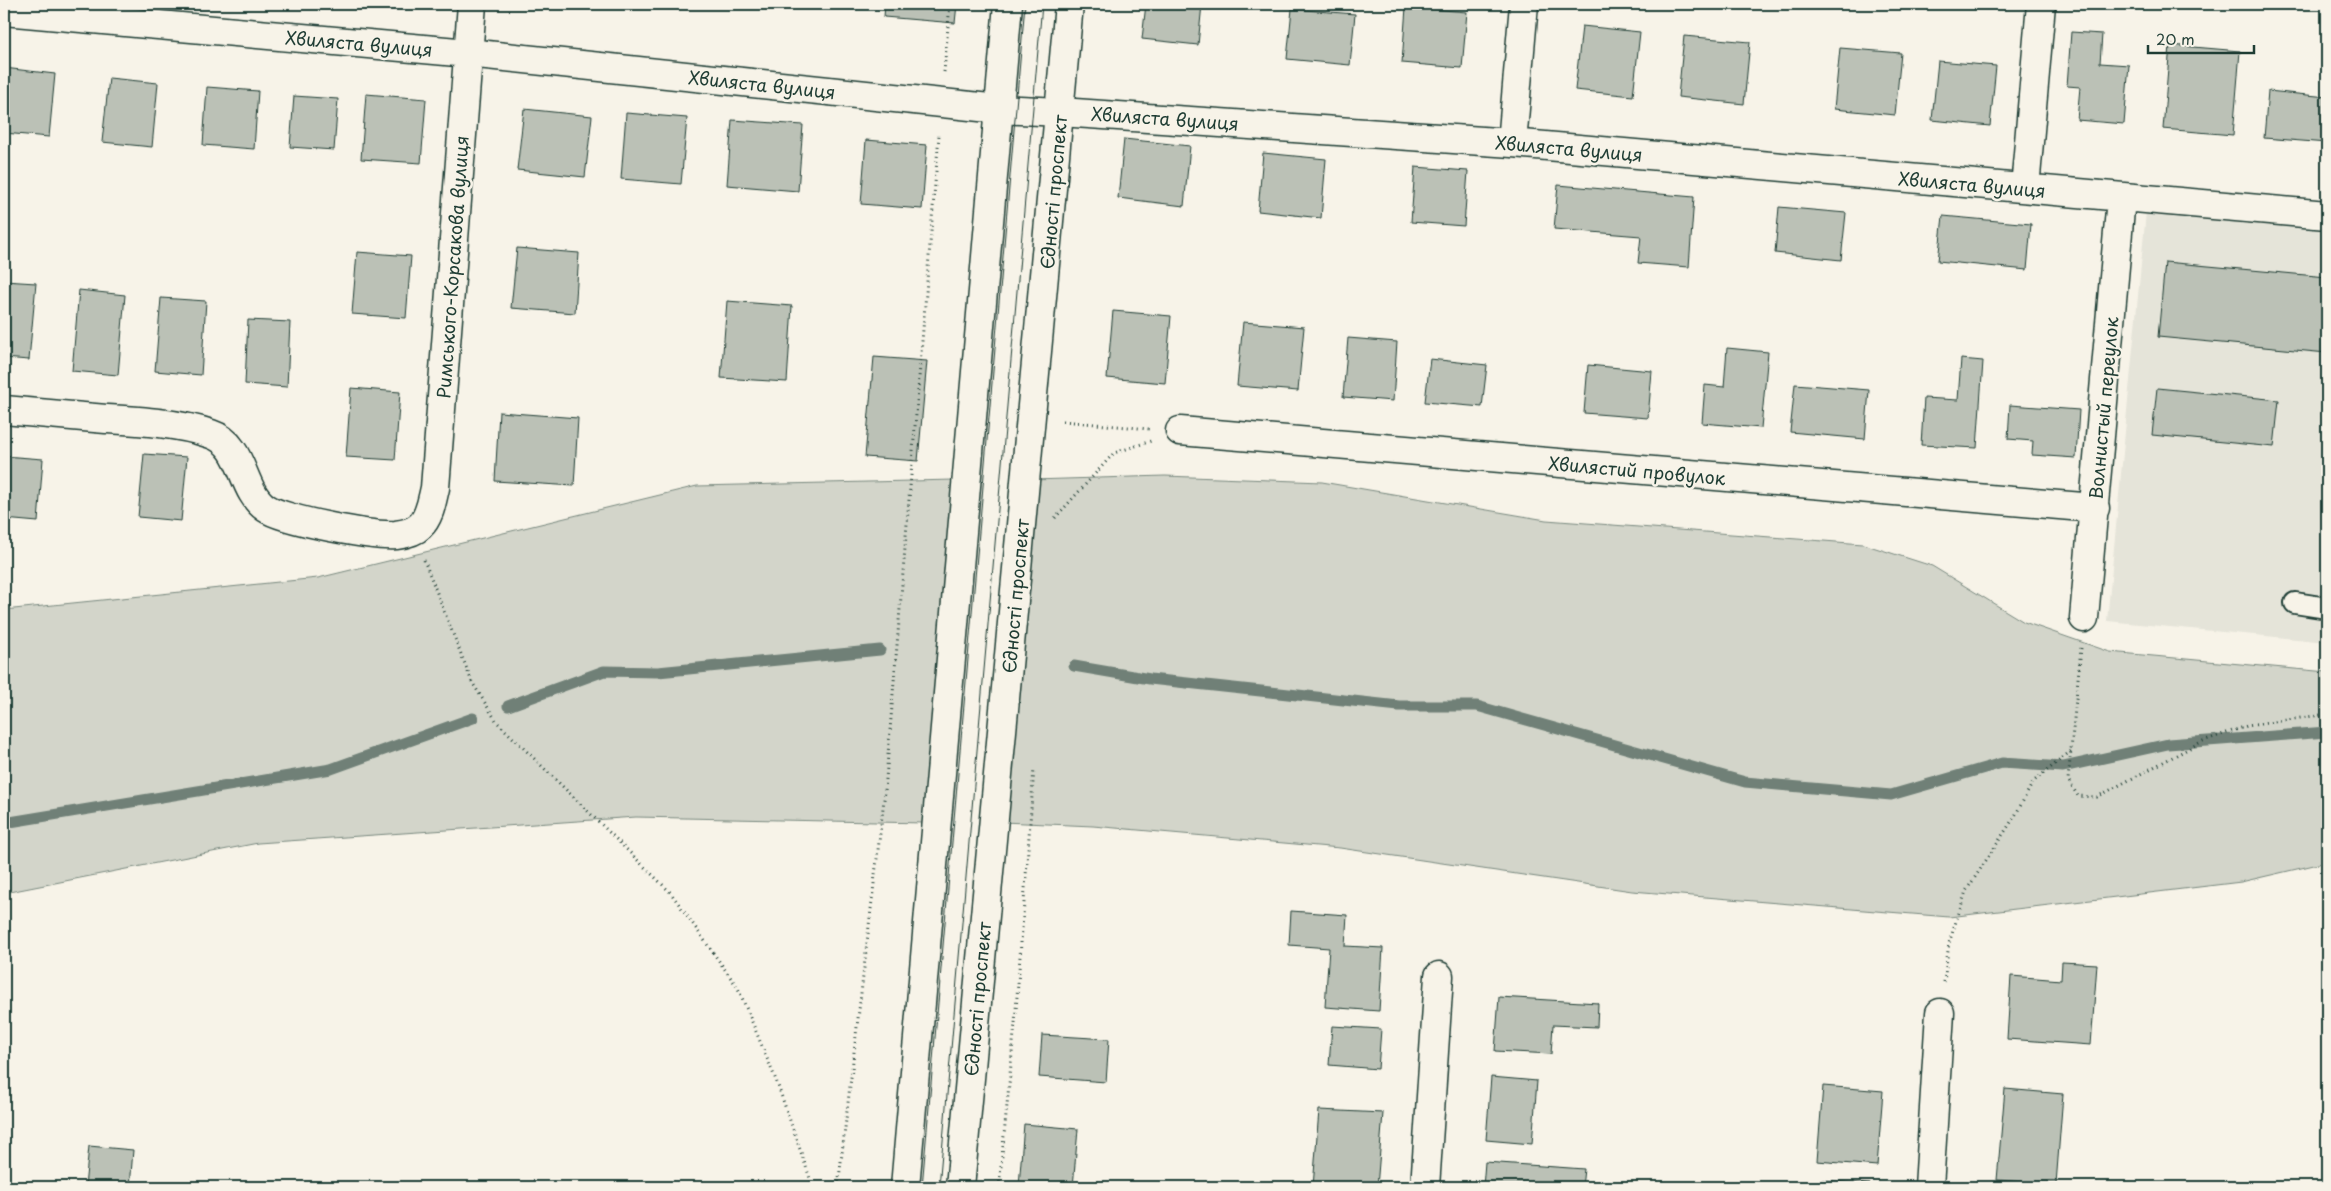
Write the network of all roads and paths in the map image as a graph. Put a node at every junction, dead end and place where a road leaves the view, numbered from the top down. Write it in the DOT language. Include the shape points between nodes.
graph roads {
  1 [pos="472,4"];
  2 [pos="950,4"];
  3 [pos="1008,4"];
  4 [pos="1068,4"];
  5 [pos="1524,4"];
  6 [pos="2041,4"];
  7 [pos="4,11"];
  8 [pos="468,53"];
  9 [pos="942,103"];
  10 [pos="1000,109"];
  11 [pos="1060,112"];
  12 [pos="1512,143"];
  13 [pos="2025,188"];
  14 [pos="2120,198"];
  15 [pos="2327,215"];
  16 [pos="4,410"];
  17 [pos="1060,421"];
  18 [pos="1180,431"];
  19 [pos="2094,508"];
  20 [pos="1052,521"];
  21 [pos="416,529"];
  22 [pos="2295,603"];
  23 [pos="2327,608"];
  24 [pos="2084,618"];
  25 [pos="2327,714"];
  26 [pos="2071,751"];
  27 [pos="1034,767"];
  28 [pos="1439,976"];
  29 [pos="1940,1013"];
  30 [pos="813,1187"];
  31 [pos="838,1187"];
  32 [pos="905,1187"];
  33 [pos="960,1187"];
  34 [pos="999,1187"];
  35 [pos="1424,1187"];
  36 [pos="1929,1187"];
  1 -- 8 [label="street, Римського-Корсакова вулиця"];
  2 -- 9 [label="path"];
  3 -- 10 [label="street"];
  4 -- 11 [label="street, Єдності проспект"];
  5 -- 12 [label="street"];
  6 -- 13 [label="street"];
  7 -- 8 [label="street, Хвиляста вулиця"];
  8 -- 9 [label="street, Хвиляста вулиця"];
  8 -- 21 [label="street, Римського-Корсакова вулиця" via="435,488 432,505"];
  9 -- 10 [label="street, Хвиляста вулиця"];
  9 -- 31 [label="path" via="885,790"];
  10 -- 11 [label="street, Хвиляста вулиця"];
  10 -- 32 [label="street"];
  11 -- 12 [label="street, Хвиляста вулиця"];
  11 -- 33 [label="street, Єдності проспект"];
  12 -- 13 [label="street, Хвиляста вулиця"];
  13 -- 14 [label="street, Хвиляста вулиця"];
  14 -- 15 [label="street, Хвиляста вулиця"];
  14 -- 19 [label="street, Волнистый переулок"];
  16 -- 21 [label="street" via="141,421 214,434 233,450 257,499 283,517 368,533 394,535"];
  17 -- 18 [label="path"];
  18 -- 19 [label="street, Хвилястий провулок"];
  18 -- 20 [label="path" via="1114,453"];
  19 -- 24 [label="street, Волнистый переулок"];
  21 -- 30 [label="path" via="472,682 497,722 671,893 738,988 776,1080"];
  22 -- 23 [label="lane"];
  24 -- 26 [label="path"];
  25 -- 26 [label="path" via="2247,726 2203,741 2097,797 2078,796 2068,780"];
  26 -- 29 [label="path" via="2033,782 1966,892 1949,943"];
  27 -- 34 [label="path"];
  28 -- 35 [label="street"];
  29 -- 36 [label="street"];
}
